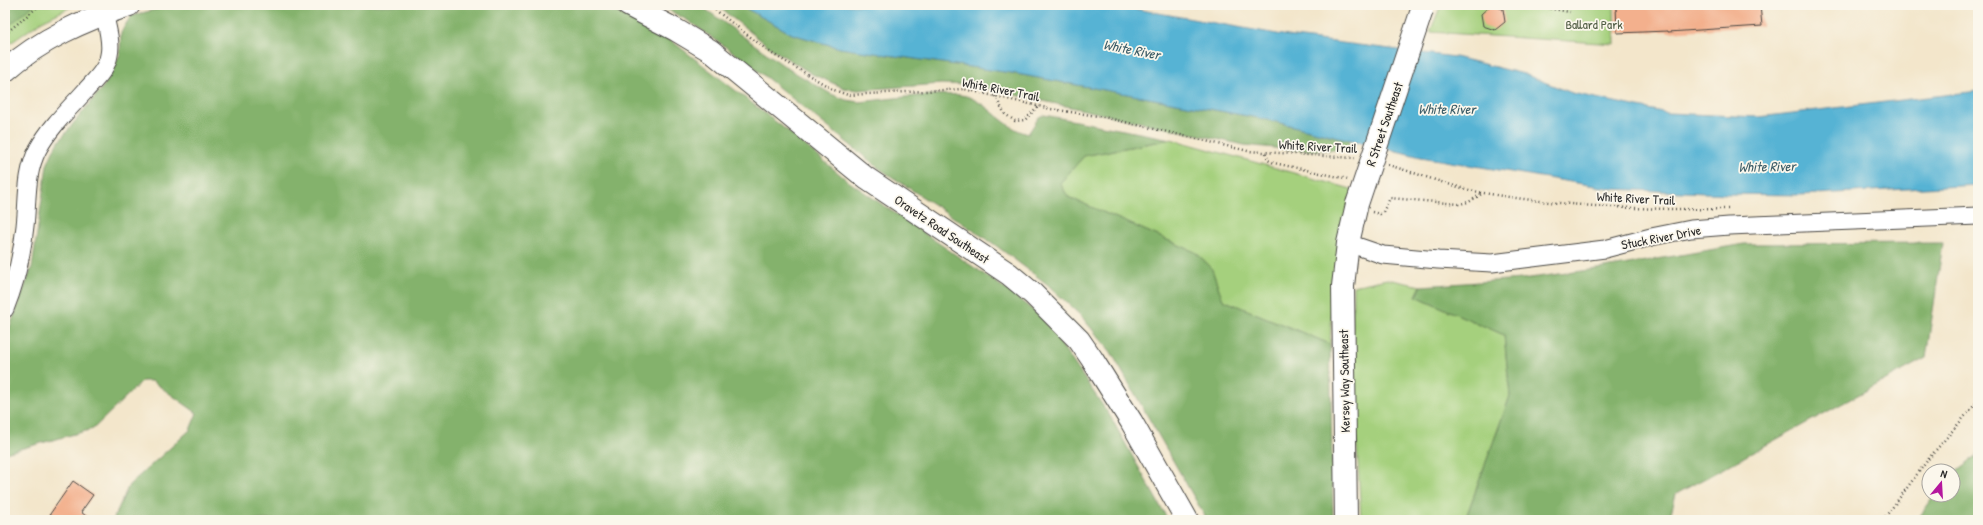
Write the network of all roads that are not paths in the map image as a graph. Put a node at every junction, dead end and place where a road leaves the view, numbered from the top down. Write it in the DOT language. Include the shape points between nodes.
graph roads {
  1 [pos="129,5"];
  2 [pos="628,5"];
  3 [pos="1423,7"];
  4 [pos="104,13"];
  5 [pos="5,71"];
  6 [pos="1978,216"];
  7 [pos="1348,243"];
  8 [pos="5,309"];
  9 [pos="1188,520"];
  10 [pos="1346,520"];
  1 -- 4 [label="street"];
  2 -- 9 [label="street, Oravetz Road Southeast" via="711,51 866,178 991,262 1033,294 1075,335 1092,359"];
  3 -- 7 [label="street, R Street Southeast, bridge" via="1359,199"];
  4 -- 5 [label="street" via="37,46"];
  4 -- 8 [label="street" via="109,56 99,75 51,129 33,162 27,184 25,227 18,273"];
  6 -- 7 [label="street, Stuck River Drive" via="1691,229 1604,249 1492,263 1383,255"];
  7 -- 10 [label="street, Kersey Way Southeast" via="1343,286"];
}
